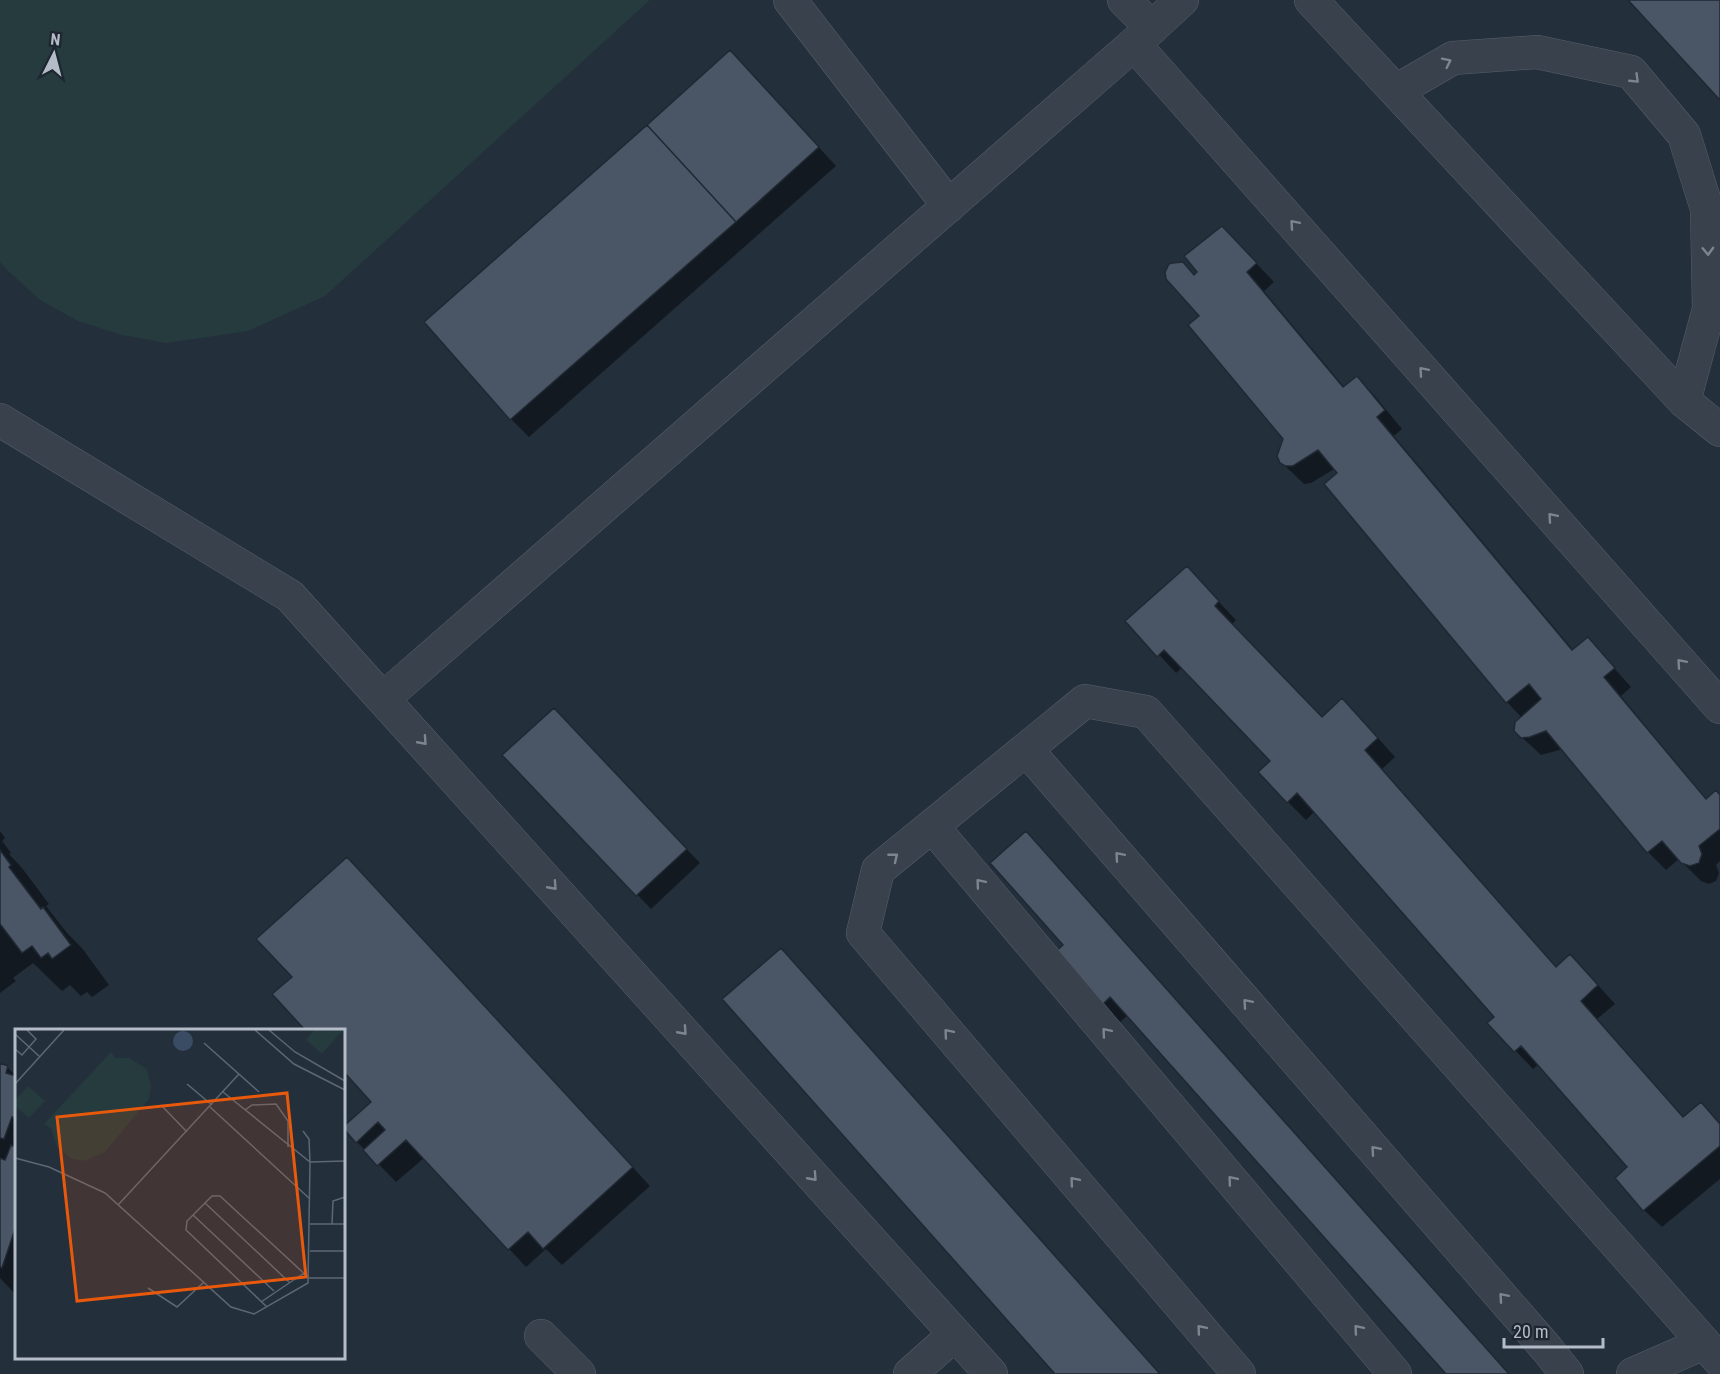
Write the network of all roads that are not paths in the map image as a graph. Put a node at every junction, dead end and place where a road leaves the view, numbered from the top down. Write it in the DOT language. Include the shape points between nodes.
graph roads {
  1 [pos="790,0"];
  2 [pos="1124,0"];
  3 [pos="1182,0"];
  4 [pos="1311,0"];
  5 [pos="1143,36"];
  6 [pos="1396,91"];
  7 [pos="949,206"];
  8 [pos="1684,401"];
  9 [pos="0,420"];
  10 [pos="1720,430"];
  11 [pos="384,698"];
  12 [pos="1720,707"];
  13 [pos="1026,749"];
  14 [pos="932,826"];
  15 [pos="955,1334"];
  16 [pos="541,1336"];
  17 [pos="1712,1352"];
  18 [pos="579,1374"];
  19 [pos="910,1374"];
  20 [pos="991,1374"];
  21 [pos="1239,1374"];
  22 [pos="1395,1374"];
  23 [pos="1567,1374"];
  24 [pos="1633,1374"];
  1 -- 7 [label="lane"];
  2 -- 5 [label="lane"];
  3 -- 5 [label="lane"];
  4 -- 6 [label="lane"];
  5 -- 7 [label="lane"];
  12 -- 5 [label="lane, one-way"];
  6 -- 8 [label="lane"];
  6 -- 8 [label="lane, one-way" via="1453,58 1537,52 1631,72 1684,135 1707,209 1709,309"];
  7 -- 11 [label="lane"];
  8 -- 10 [label="lane"];
  9 -- 11 [label="lane" via="290,596"];
  11 -- 15 [label="lane, one-way"];
  13 -- 14 [label="lane"];
  13 -- 17 [label="lane" via="1085,701 1146,712"];
  23 -- 13 [label="lane, one-way"];
  21 -- 14 [label="lane, one-way" via="863,933 878,870"];
  22 -- 14 [label="lane, one-way"];
  15 -- 19 [label="lane"];
  15 -- 20 [label="lane"];
  16 -- 18 [label="lane"];
  17 -- 24 [label="lane"];
}
